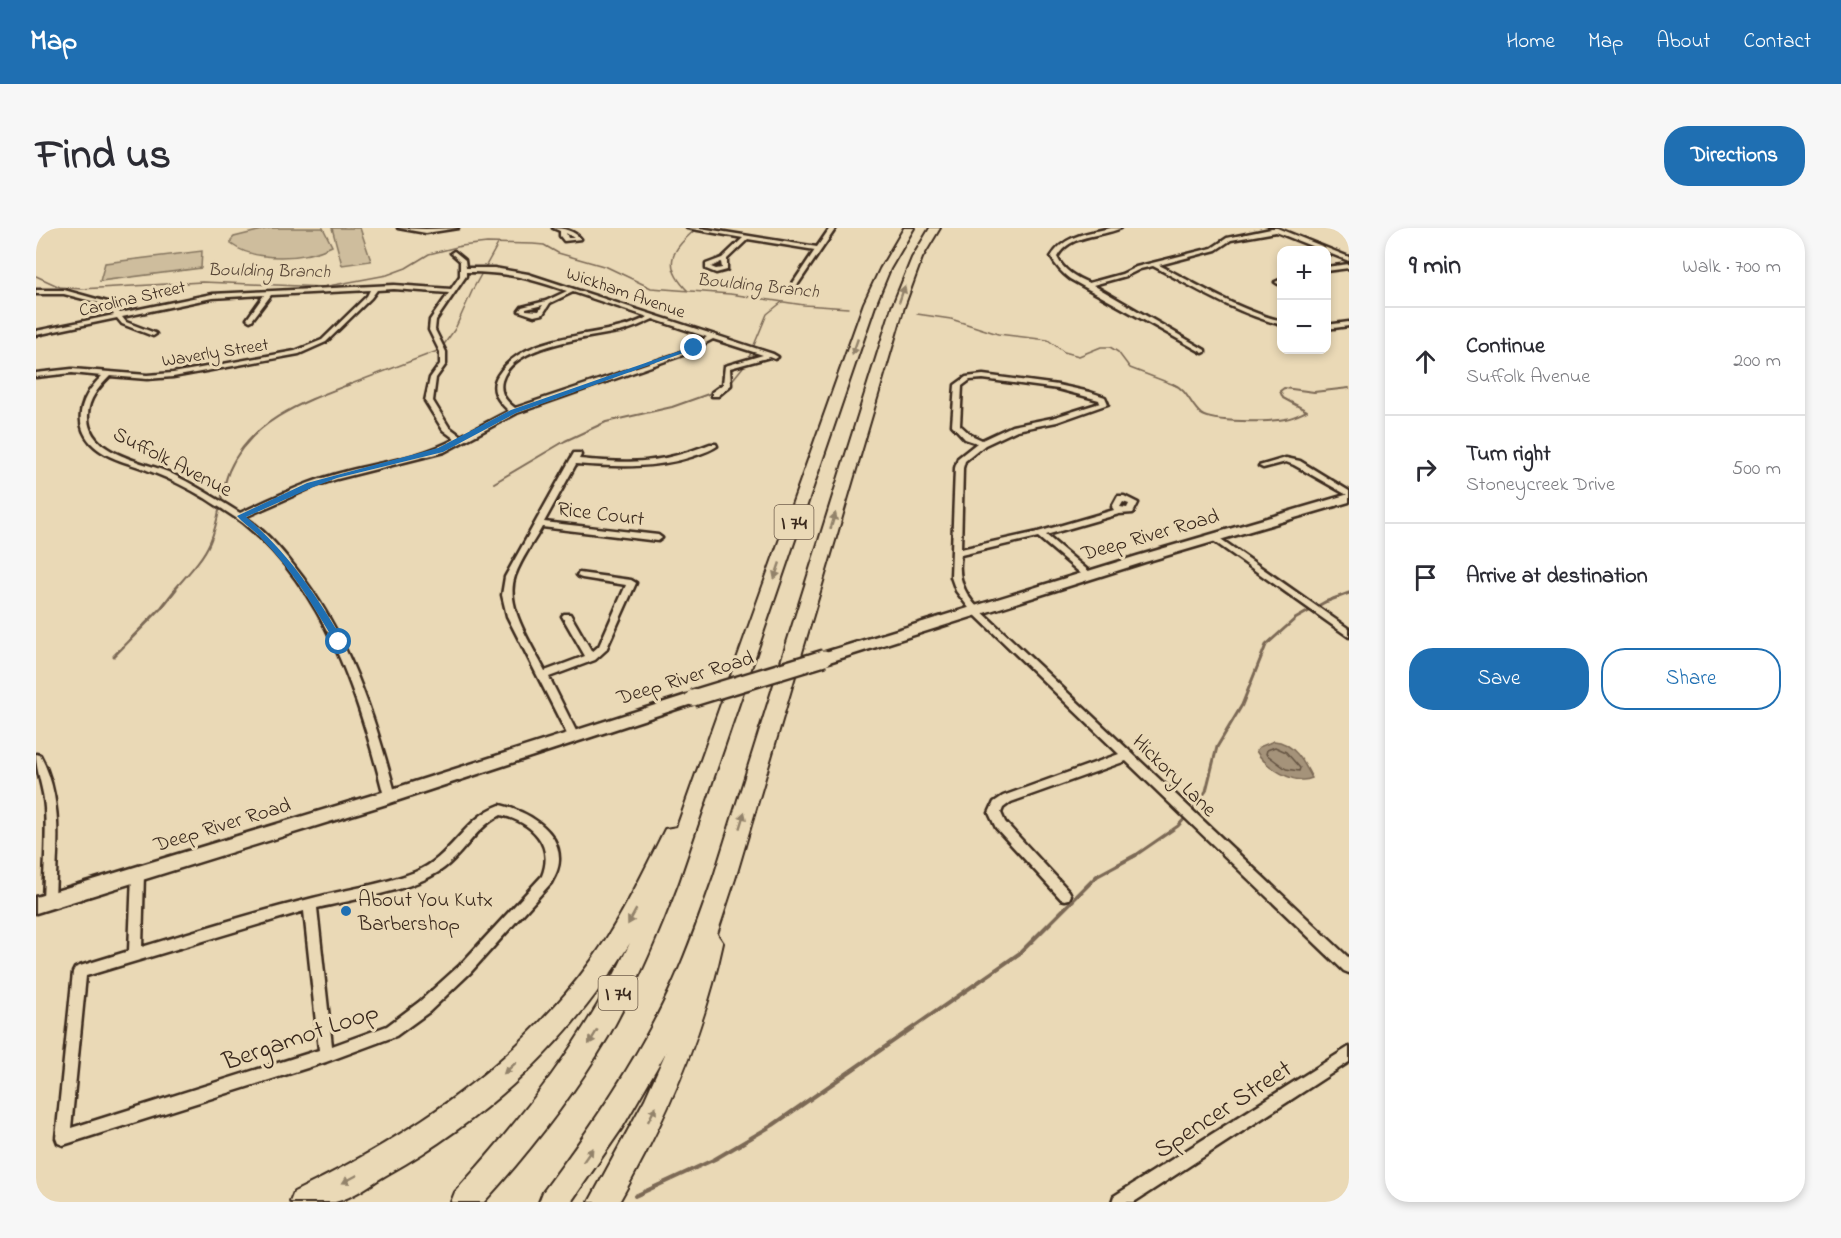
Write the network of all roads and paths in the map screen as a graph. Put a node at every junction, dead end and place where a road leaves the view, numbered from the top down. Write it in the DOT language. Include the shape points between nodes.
graph roads {
  1 [pos="401,228"];
  2 [pos="455,228"];
  3 [pos="556,228"];
  4 [pos="690,228"];
  5 [pos="833,228"];
  6 [pos="909,228"];
  7 [pos="935,228"];
  8 [pos="1118,228"];
  9 [pos="1274,229"];
  10 [pos="563,231"];
  11 [pos="746,238"];
  12 [pos="819,249"];
  13 [pos="454,253"];
  14 [pos="724,259"];
  15 [pos="1349,260"];
  16 [pos="1153,264"];
  17 [pos="1349,266"];
  18 [pos="1331,268"];
  19 [pos="464,270"];
  20 [pos="1088,285"];
  21 [pos="794,286"];
  22 [pos="374,289"];
  23 [pos="573,290"];
  24 [pos="452,291"];
  25 [pos="36,292"];
  26 [pos="269,293"];
  27 [pos="548,302"];
  28 [pos="117,316"];
  29 [pos="651,318"];
  30 [pos="250,319"];
  31 [pos="1277,322"];
  32 [pos="1349,324"];
  33 [pos="1331,326"];
  34 [pos="36,333"];
  35 [pos="153,334"];
  36 [pos="712,338"];
  37 [pos="1203,351"];
  38 [pos="109,374"];
  39 [pos="36,375"];
  40 [pos="715,394"];
  41 [pos="514,411"];
  42 [pos="460,440"];
  43 [pos="982,443"];
  44 [pos="713,446"];
  45 [pos="1263,466"];
  46 [pos="1349,496"];
  47 [pos="1119,511"];
  48 [pos="241,516"];
  49 [pos="539,524"];
  50 [pos="1040,534"];
  51 [pos="658,538"];
  52 [pos="1215,538"];
  53 [pos="957,553"];
  54 [pos="582,575"];
  55 [pos="1088,575"];
  56 [pos="975,610"];
  57 [pos="567,616"];
  58 [pos="1349,634"];
  59 [pos="591,658"];
  60 [pos="542,676"];
  61 [pos="573,735"];
  62 [pos="713,752"];
  63 [pos="1127,756"];
  64 [pos="36,758"];
  65 [pos="390,796"];
  66 [pos="138,874"];
  67 [pos="725,876"];
  68 [pos="1065,895"];
  69 [pos="42,903"];
  70 [pos="310,904"];
  71 [pos="135,956"];
  72 [pos="1349,967"];
  73 [pos="1349,1054"];
  74 [pos="326,1055"];
  75 [pos="304,1202"];
  76 [pos="465,1202"];
  77 [pos="553,1202"];
  78 [pos="603,1202"];
  79 [pos="1120,1202"];
  1 -- 2 [label="street"];
  3 -- 10 [label="street"];
  4 -- 11 [label="street"];
  5 -- 12 [label="street"];
  6 -- 62 [label="highway, I 74, one-way" via="870,303"];
  67 -- 7 [label="highway, I 74, one-way" via="898,307 914,265"];
  8 -- 20 [label="street" via="1058,249 1054,257 1058,266"];
  9 -- 15 [label="street"];
  9 -- 16 [label="street"];
  11 -- 12 [label="street"];
  11 -- 14 [label="street"];
  12 -- 21 [label="street"];
  13 -- 19 [label="street" via="463,261"];
  16 -- 20 [label="street"];
  16 -- 31 [label="street" via="1239,311"];
  17 -- 18 [label="street"];
  19 -- 23 [label="street, Wickham Avenue" via="509,272"];
  19 -- 24 [label="street"];
  20 -- 37 [label="street"];
  22 -- 24 [label="street, Carolina Street"];
  22 -- 26 [label="street, Carolina Street"];
  22 -- 38 [label="street, Waverly Street" via="324,341 304,350 173,375"];
  23 -- 27 [label="street"];
  23 -- 29 [label="street, Wickham Avenue"];
  24 -- 42 [label="street" via="433,320 432,330 443,352 443,364 433,378 429,401 446,428"];
  25 -- 28 [label="street" via="92,298 109,304"];
  26 -- 28 [label="street, Carolina Street" via="212,296"];
  26 -- 30 [label="street"];
  28 -- 34 [label="street, Carolina Street"];
  28 -- 35 [label="street" via="124,323"];
  29 -- 36 [label="street, Wickham Avenue"];
  29 -- 41 [label="street" via="629,328 545,346 517,358 503,372 497,386 501,400"];
  32 -- 33 [label="street"];
  36 -- 40 [label="street, Wickham Avenue" via="773,356 727,367 727,385"];
  36 -- 41 [label="street" via="681,354"];
  38 -- 39 [label="street, Waverly Street" via="72,371"];
  38 -- 48 [label="street, Suffolk Avenue" via="86,398 86,422 93,439 114,455 159,471"];
  41 -- 42 [label="street"];
  42 -- 48 [label="street" via="441,450 310,485"];
  43 -- 43 [label="street, Hickory Lane" via="1015,428 1104,404 1102,399 1065,386 983,376 968,378 959,385 956,425 968,437"];
  43 -- 53 [label="street, Hickory Lane" via="961,460 959,468"];
  44 -- 49 [label="street" via="655,465 630,466 575,458"];
  45 -- 46 [label="street" via="1286,460 1297,463"];
  46 -- 52 [label="street, Deep River Road"];
  47 -- 50 [label="street"];
  48 -- 65 [label="street, Suffolk Avenue" via="290,565 335,632 350,664"];
  49 -- 51 [label="street, Rice Court"];
  49 -- 60 [label="street" via="510,577 507,595 512,616"];
  50 -- 53 [label="street"];
  50 -- 55 [label="street"];
  52 -- 55 [label="street, Deep River Road"];
  52 -- 58 [label="street"];
  53 -- 56 [label="street, Hickory Lane" via="957,587"];
  54 -- 59 [label="street" via="631,584 603,648"];
  55 -- 56 [label="street, Deep River Road"];
  56 -- 61 [label="street, Deep River Road, bridge"];
  56 -- 63 [label="street, Hickory Lane"];
  57 -- 59 [label="street"];
  59 -- 60 [label="street"];
  60 -- 61 [label="street"];
  61 -- 65 [label="street, Deep River Road"];
  62 -- 75 [label="highway, one-way" via="635,913 594,977 556,1024 502,1075 435,1127 361,1173"];
  62 -- 76 [label="highway, I 74, one-way" via="662,897 612,1004 565,1081"];
  63 -- 68 [label="street" via="998,805 995,813 1000,825"];
  63 -- 72 [label="street, Hickory Lane"];
  64 -- 69 [label="street" via="48,789 50,812"];
  65 -- 66 [label="street, Deep River Road"];
  66 -- 69 [label="street, Deep River Road"];
  66 -- 71 [label="street"];
  77 -- 67 [label="highway, I 74, one-way" via="616,1114 665,1028 700,949"];
  78 -- 67 [label="highway, one-way" via="633,1151 684,1043 704,980"];
  70 -- 71 [label="street, Bergamot Loop"];
  70 -- 74 [label="street"];
  70 -- 74 [label="street, Bergamot Loop" via="432,870 478,822 500,810 512,811 543,834 553,861 547,879 465,969 424,1007 391,1031"];
  71 -- 74 [label="street, Bergamot Loop" via="80,972 63,1138"];
  73 -- 79 [label="street, Spencer Street"];
}
